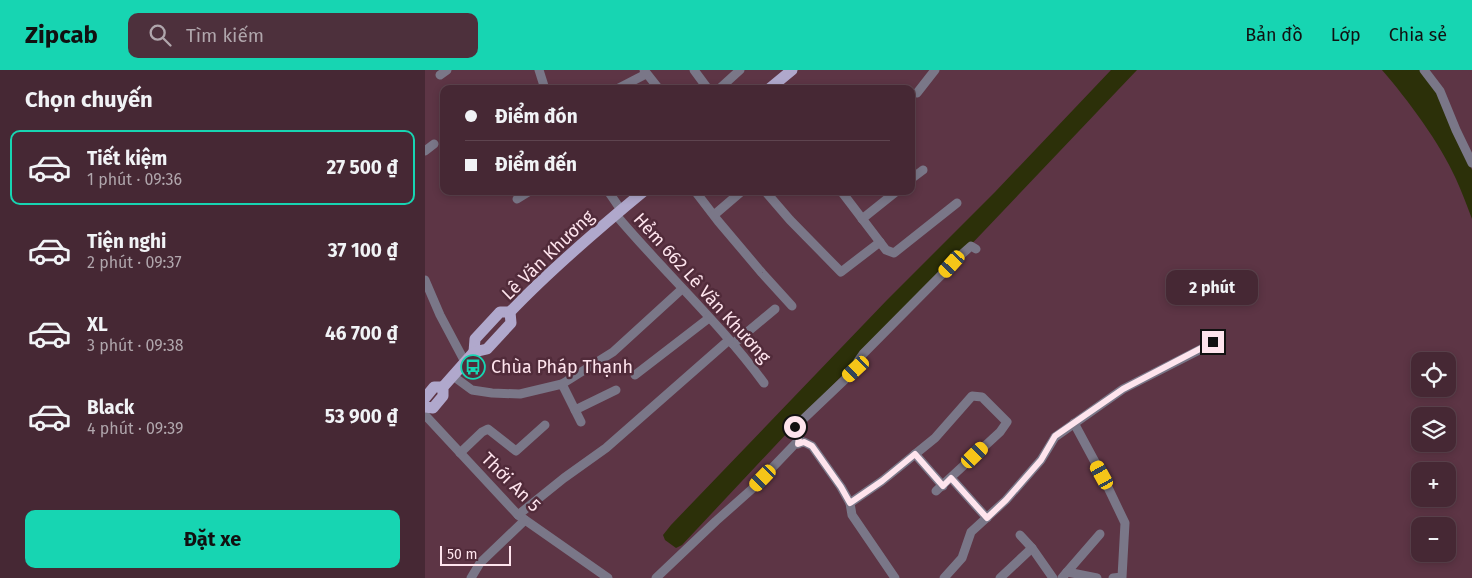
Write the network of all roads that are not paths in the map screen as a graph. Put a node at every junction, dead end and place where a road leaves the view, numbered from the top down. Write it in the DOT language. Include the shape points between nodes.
graph roads {
  1 [pos="539,70"];
  2 [pos="740,70"];
  3 [pos="792,70"];
  4 [pos="935,70"];
  5 [pos="1424,70"];
  6 [pos="695,71"];
  7 [pos="645,72"];
  8 [pos="544,85"];
  9 [pos="624,85"];
  10 [pos="656,85"];
  11 [pos="705,85"];
  12 [pos="723,85"];
  13 [pos="774,85"];
  14 [pos="917,93"];
  15 [pos="434,144"];
  16 [pos="425,151"];
  17 [pos="1472,163"];
  18 [pos="923,170"];
  19 [pos="915,177"];
  20 [pos="524,195"];
  21 [pos="610,195"];
  22 [pos="639,195"];
  23 [pos="698,195"];
  24 [pos="738,195"];
  25 [pos="768,195"];
  26 [pos="844,195"];
  27 [pos="892,195"];
  28 [pos="517,199"];
  29 [pos="957,203"];
  30 [pos="619,212"];
  31 [pos="714,215"];
  32 [pos="862,219"];
  33 [pos="880,242"];
  34 [pos="976,249"];
  35 [pos="425,280"];
  36 [pos="682,289"];
  37 [pos="793,306"];
  38 [pos="775,309"];
  39 [pos="709,318"];
  40 [pos="731,342"];
  41 [pos="1213,342"];
  42 [pos="465,362"];
  43 [pos="635,375"];
  44 [pos="453,376"];
  45 [pos="764,383"];
  46 [pos="562,384"];
  47 [pos="443,387"];
  48 [pos="616,390"];
  49 [pos="425,398"];
  50 [pos="425,407"];
  51 [pos="575,410"];
  52 [pos="425,415"];
  53 [pos="581,422"];
  54 [pos="1073,423"];
  55 [pos="545,425"];
  56 [pos="798,444"];
  57 [pos="460,453"];
  58 [pos="915,454"];
  59 [pos="951,478"];
  60 [pos="850,503"];
  61 [pos="521,518"];
  62 [pos="987,518"];
  63 [pos="1100,534"];
  64 [pos="1020,535"];
  65 [pos="1032,548"];
  66 [pos="1064,575"];
  67 [pos="471,578"];
  68 [pos="608,578"];
  69 [pos="656,578"];
  70 [pos="895,578"];
  71 [pos="944,578"];
  72 [pos="1000,578"];
  73 [pos="1053,578"];
  74 [pos="1097,578"];
  75 [pos="1113,578"];
  1 -- 8 [label="street"];
  2 -- 12 [label="street"];
  3 -- 13 [label="main road"];
  4 -- 14 [label="street"];
  5 -- 17 [label="street" via="1440,91"];
  6 -- 11 [label="street"];
  7 -- 9 [label="street"];
  7 -- 10 [label="street"];
  15 -- 16 [label="street"];
  18 -- 19 [label="street"];
  20 -- 28 [label="street"];
  21 -- 30 [label="street, Hẻm 662 Lê Văn Khương"];
  22 -- 30 [label="main road, Lê Văn Khương"];
  23 -- 31 [label="street"];
  24 -- 31 [label="street"];
  25 -- 33 [label="street" via="841,272"];
  26 -- 32 [label="street"];
  27 -- 32 [label="street"];
  29 -- 33 [label="street" via="894,253 886,250"];
  30 -- 36 [label="street, Hẻm 662 Lê Văn Khương" via="637,240"];
  30 -- 42 [label="main road, Lê Văn Khương" via="510,312 511,323 487,349 474,352"];
  31 -- 37 [label="street"];
  32 -- 33 [label="street"];
  34 -- 56 [label="street" via="971,246 962,254 863,354 856,369 795,427"];
  35 -- 42 [label="street" via="439,315"];
  36 -- 39 [label="street, Hẻm 662 Lê Văn Khương"];
  36 -- 46 [label="street" via="613,352"];
  38 -- 40 [label="street"];
  39 -- 40 [label="street, Hẻm 662 Lê Văn Khương"];
  39 -- 43 [label="street"];
  40 -- 45 [label="street, Hẻm 662 Lê Văn Khương"];
  40 -- 61 [label="street" via="606,448 564,478"];
  41 -- 54 [label="street" via="1123,389"];
  42 -- 44 [label="main road, Lê Văn Khương"];
  44 -- 46 [label="street" via="473,390 493,393 520,394"];
  44 -- 47 [label="main road, Lê Văn Khương"];
  46 -- 51 [label="street"];
  47 -- 49 [label="main road" via="434,387"];
  47 -- 50 [label="main road, Lê Văn Khương" via="443,396 433,408"];
  48 -- 51 [label="street"];
  51 -- 53 [label="street"];
  52 -- 57 [label="street, Thới An 5"];
  54 -- 62 [label="street" via="1055,436 1041,460"];
  54 -- 75 [label="street" via="1125,523 1122,577"];
  55 -- 57 [label="street" via="516,451 488,429"];
  56 -- 60 [label="street" via="804,442 812,446"];
  56 -- 69 [label="street"];
  57 -- 61 [label="street, Thới An 5"];
  58 -- 59 [label="street" via="940,488"];
  58 -- 59 [label="street" via="935,438 972,396 982,397 1007,422"];
  58 -- 60 [label="street"];
  59 -- 62 [label="street"];
  60 -- 70 [label="street" via="852,515"];
  61 -- 67 [label="street" via="480,563"];
  61 -- 68 [label="street, Thới An 5"];
  62 -- 71 [label="street" via="971,532 961,558"];
  63 -- 66 [label="street"];
  64 -- 65 [label="street"];
  65 -- 72 [label="street"];
  65 -- 73 [label="street"];
  66 -- 74 [label="street"];
}
